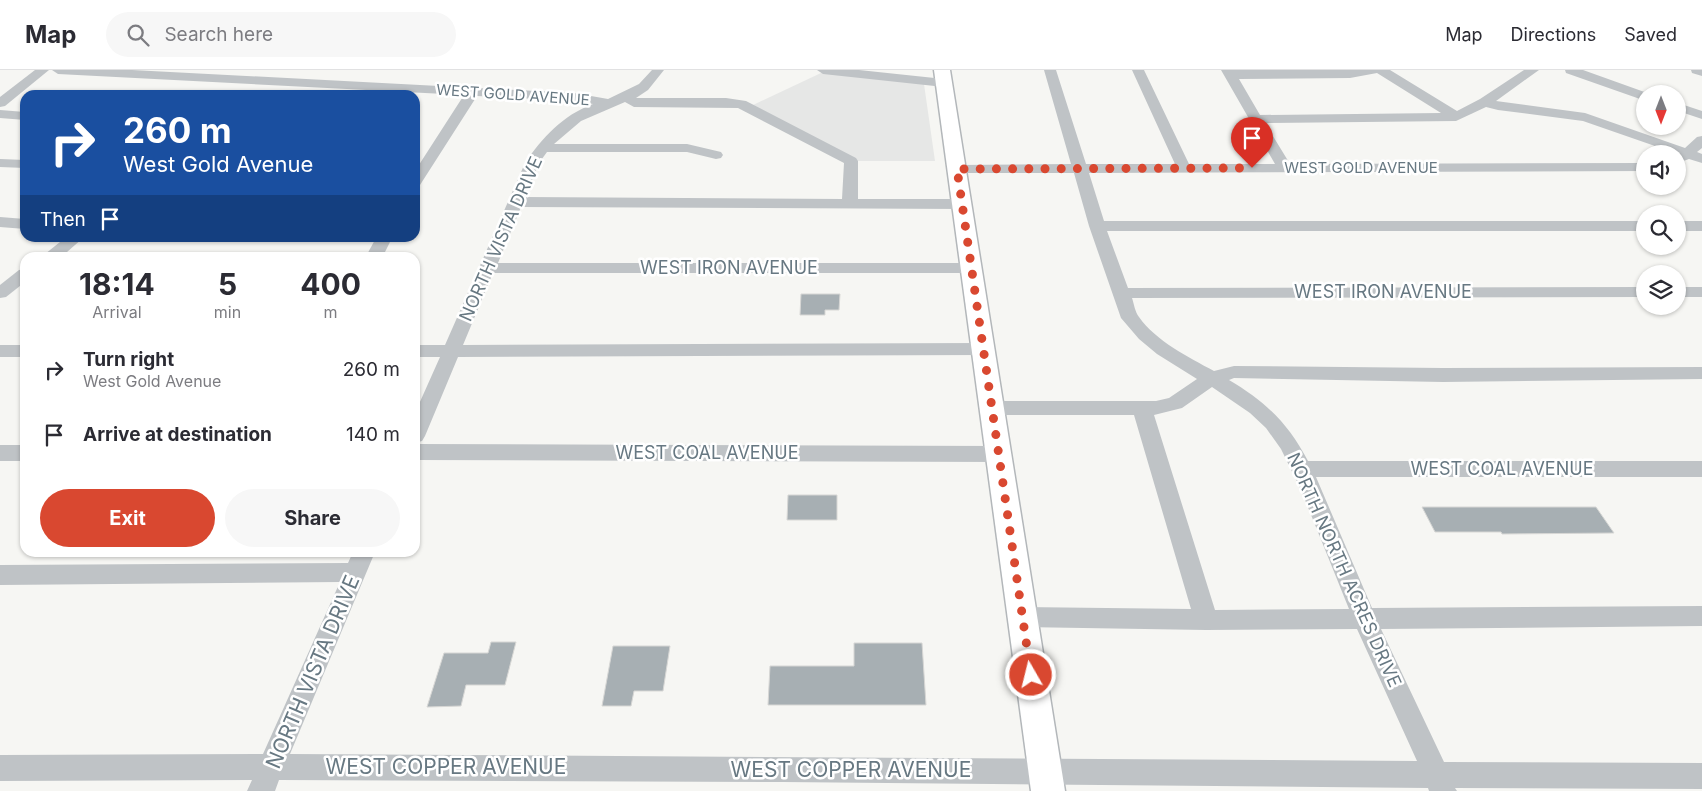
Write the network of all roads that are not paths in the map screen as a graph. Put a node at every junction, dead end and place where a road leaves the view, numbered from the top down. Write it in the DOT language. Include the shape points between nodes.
graph roads {
  1 [pos="43,70"];
  2 [pos="58,70"];
  3 [pos="300,70"];
  4 [pos="658,70"];
  5 [pos="823,70"];
  6 [pos="1050,70"];
  7 [pos="1138,70"];
  8 [pos="1374,70"];
  9 [pos="1380,70"];
  10 [pos="1533,70"];
  11 [pos="1571,70"];
  12 [pos="1697,70"];
  13 [pos="1228,72"];
  14 [pos="1702,72"];
  15 [pos="943,76"];
  16 [pos="286,83"];
  17 [pos="278,90"];
  18 [pos="473,92"];
  19 [pos="1636,93"];
  20 [pos="627,97"];
  21 [pos="1485,102"];
  22 [pos="0,103"];
  23 [pos="608,103"];
  24 [pos="1686,110"];
  25 [pos="0,114"];
  26 [pos="1702,115"];
  27 [pos="20,116"];
  28 [pos="1456,117"];
  29 [pos="1256,119"];
  30 [pos="1702,140"];
  31 [pos="1653,145"];
  32 [pos="542,148"];
  33 [pos="716,154"];
  34 [pos="1686,154"];
  35 [pos="1686,157"];
  36 [pos="1702,159"];
  37 [pos="0,163"];
  38 [pos="20,164"];
  39 [pos="1636,167"];
  40 [pos="1079,168"];
  41 [pos="1184,168"];
  42 [pos="1285,168"];
  43 [pos="957,169"];
  44 [pos="420,175"];
  45 [pos="515,202"];
  46 [pos="850,202"];
  47 [pos="962,204"];
  48 [pos="0,222"];
  49 [pos="20,224"];
  50 [pos="1097,226"];
  51 [pos="1636,226"];
  52 [pos="1686,226"];
  53 [pos="1702,226"];
  54 [pos="69,242"];
  55 [pos="55,252"];
  56 [pos="487,268"];
  57 [pos="971,268"];
  58 [pos="20,277"];
  59 [pos="2,290"];
  60 [pos="1636,292"];
  61 [pos="1686,292"];
  62 [pos="1702,292"];
  63 [pos="1120,293"];
  64 [pos="983,349"];
  65 [pos="0,351"];
  66 [pos="20,351"];
  67 [pos="420,351"];
  68 [pos="451,351"];
  69 [pos="1702,373"];
  70 [pos="1210,379"];
  71 [pos="992,408"];
  72 [pos="1142,408"];
  73 [pos="420,424"];
  74 [pos="420,452"];
  75 [pos="0,453"];
  76 [pos="20,453"];
  77 [pos="999,454"];
  78 [pos="1302,469"];
  79 [pos="1702,469"];
  80 [pos="360,562"];
  81 [pos="0,575"];
  82 [pos="1702,616"];
  83 [pos="1022,617"];
  84 [pos="1364,618"];
  85 [pos="1206,620"];
  86 [pos="272,766"];
  87 [pos="0,768"];
  88 [pos="1702,776"];
  89 [pos="1046,781"];
  90 [pos="1440,783"];
  91 [pos="261,791"];
  1 -- 22 [label="street"];
  2 -- 16 [label="street, WEST GOLD AVENUE"];
  3 -- 16 [label="street"];
  4 -- 20 [label="street, NORTH VISTA DRIVE" via="650,82"];
  5 -- 15 [label="street"];
  6 -- 40 [label="street, NORTH NORTH ACRES DRIVE"];
  7 -- 41 [label="street"];
  8 -- 13 [label="street" via="1341,74"];
  9 -- 28 [label="street"];
  10 -- 21 [label="street"];
  11 -- 19 [label="street"];
  12 -- 14 [label="street"];
  13 -- 29 [label="street"];
  15 -- 43 [label="main road"];
  16 -- 17 [label="street"];
  16 -- 18 [label="street, WEST GOLD AVENUE"];
  18 -- 23 [label="street, WEST GOLD AVENUE" via="574,97"];
  18 -- 44 [label="street"];
  20 -- 23 [label="street, NORTH VISTA DRIVE"];
  20 -- 46 [label="street" via="634,103 741,104 851,161"];
  21 -- 28 [label="street"];
  21 -- 31 [label="street" via="1586,117"];
  23 -- 32 [label="street, NORTH VISTA DRIVE" via="571,121"];
  24 -- 26 [label="street"];
  25 -- 27 [label="street"];
  28 -- 29 [label="street"];
  29 -- 42 [label="street"];
  30 -- 34 [label="street"];
  32 -- 33 [label="street" via="687,148"];
  32 -- 45 [label="street, NORTH VISTA DRIVE"];
  35 -- 36 [label="street"];
  37 -- 38 [label="street"];
  39 -- 42 [label="street, WEST GOLD AVENUE"];
  40 -- 41 [label="street, WEST GOLD AVENUE"];
  40 -- 43 [label="street, WEST GOLD AVENUE"];
  40 -- 50 [label="street, NORTH NORTH ACRES DRIVE"];
  41 -- 42 [label="street, WEST GOLD AVENUE"];
  43 -- 47 [label="main road"];
  45 -- 46 [label="street"];
  45 -- 56 [label="street, NORTH VISTA DRIVE"];
  46 -- 47 [label="street"];
  47 -- 57 [label="main road"];
  48 -- 49 [label="street"];
  50 -- 51 [label="street"];
  50 -- 63 [label="street, NORTH NORTH ACRES DRIVE"];
  52 -- 53 [label="street"];
  54 -- 55 [label="street"];
  56 -- 57 [label="street, WEST IRON AVENUE"];
  56 -- 68 [label="street, NORTH VISTA DRIVE"];
  57 -- 64 [label="main road"];
  58 -- 59 [label="street"];
  60 -- 63 [label="street, WEST IRON AVENUE"];
  61 -- 62 [label="street"];
  63 -- 70 [label="street, NORTH NORTH ACRES DRIVE" via="1130,318 1141,331"];
  64 -- 68 [label="street"];
  64 -- 71 [label="main road"];
  65 -- 66 [label="street"];
  67 -- 68 [label="street"];
  68 -- 73 [label="street, NORTH VISTA DRIVE"];
  69 -- 70 [label="street" via="1234,372"];
  70 -- 72 [label="street" via="1175,403"];
  70 -- 78 [label="street, NORTH NORTH ACRES DRIVE" via="1255,406 1274,424"];
  71 -- 72 [label="street"];
  71 -- 77 [label="main road"];
  72 -- 85 [label="street"];
  74 -- 77 [label="street, WEST COAL AVENUE"];
  75 -- 76 [label="street"];
  77 -- 83 [label="main road"];
  78 -- 79 [label="street, WEST COAL AVENUE"];
  78 -- 84 [label="street, NORTH NORTH ACRES DRIVE"];
  80 -- 81 [label="street"];
  80 -- 86 [label="street, NORTH VISTA DRIVE"];
  82 -- 84 [label="street"];
  83 -- 85 [label="street"];
  83 -- 89 [label="main road"];
  84 -- 85 [label="street"];
  84 -- 90 [label="street, NORTH NORTH ACRES DRIVE"];
  86 -- 87 [label="street, WEST COPPER AVENUE"];
  86 -- 89 [label="street, WEST COPPER AVENUE"];
  86 -- 91 [label="street, NORTH VISTA DRIVE"];
  88 -- 90 [label="street, WEST COPPER AVENUE"];
  89 -- 90 [label="street, WEST COPPER AVENUE"];
}
